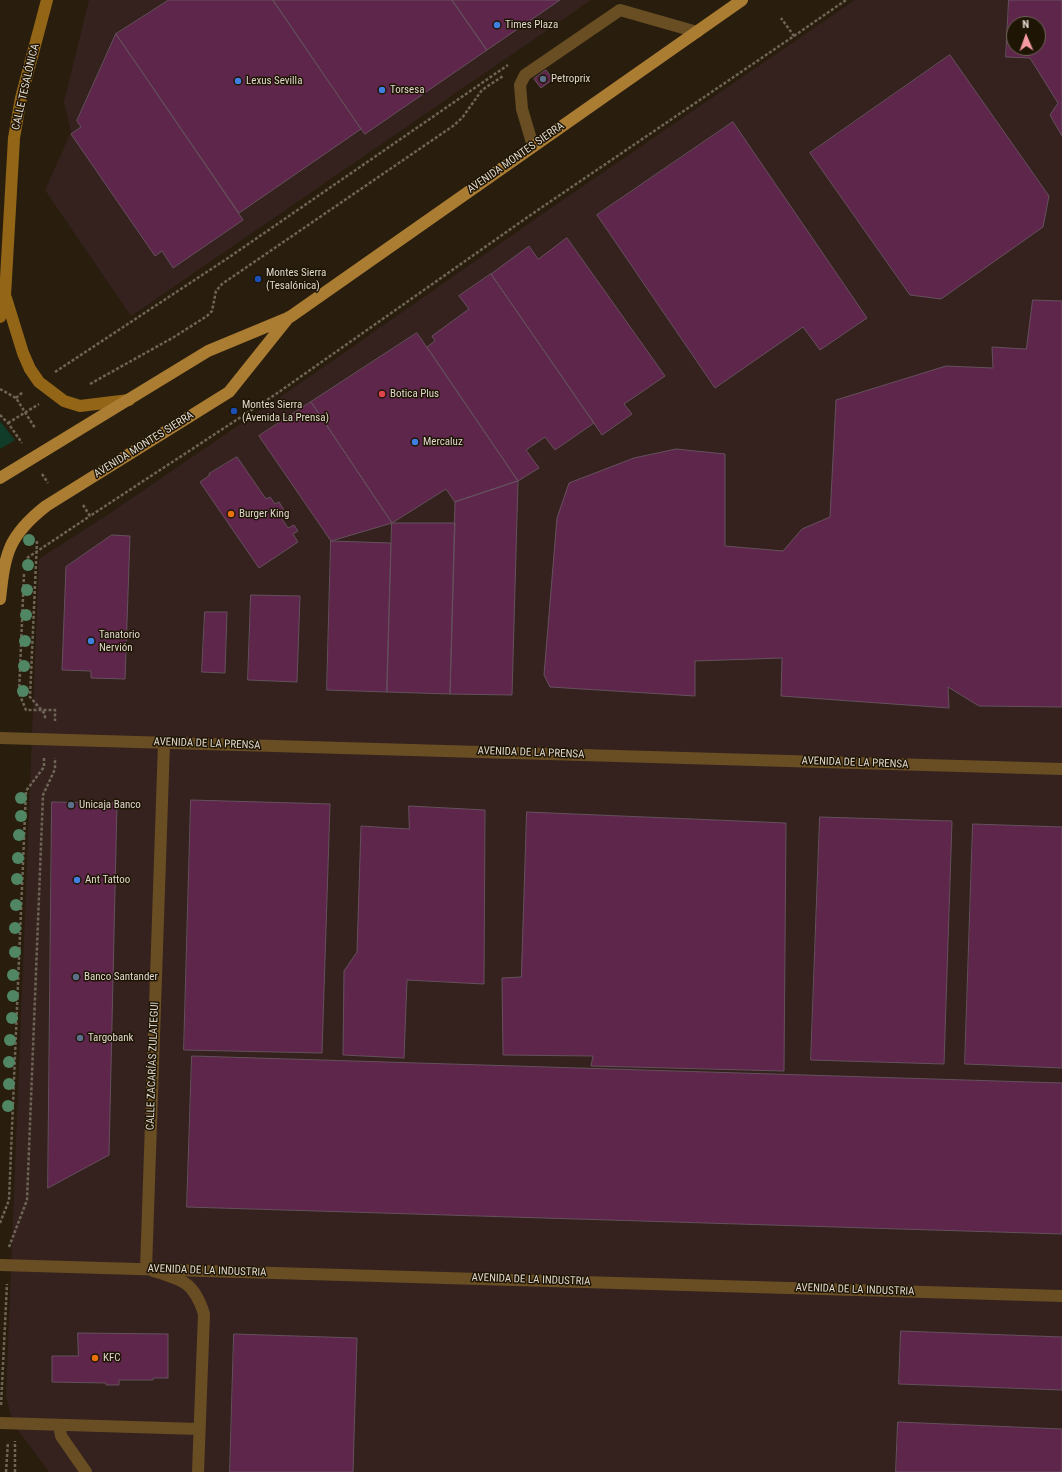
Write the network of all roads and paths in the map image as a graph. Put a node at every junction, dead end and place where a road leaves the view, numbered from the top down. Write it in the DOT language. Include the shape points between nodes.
graph roads {
  1 [pos="47,0"];
  2 [pos="742,0"];
  3 [pos="846,0"];
  4 [pos="781,18"];
  5 [pos="697,32"];
  6 [pos="794,36"];
  7 [pos="509,65"];
  8 [pos="506,73"];
  9 [pos="533,146"];
  10 [pos="5,296"];
  11 [pos="290,316"];
  12 [pos="0,318"];
  13 [pos="53,373"];
  14 [pos="85,387"];
  15 [pos="0,389"];
  16 [pos="129,400"];
  17 [pos="40,404"];
  18 [pos="25,413"];
  19 [pos="0,415"];
  20 [pos="8,423"];
  21 [pos="35,428"];
  22 [pos="19,438"];
  23 [pos="0,478"];
  24 [pos="80,501"];
  25 [pos="90,516"];
  26 [pos="39,537"];
  27 [pos="37,552"];
  28 [pos="25,560"];
  29 [pos="24,568"];
  30 [pos="1,574"];
  31 [pos="0,599"];
  32 [pos="41,710"];
  33 [pos="0,738"];
  34 [pos="50,739"];
  35 [pos="164,743"];
  36 [pos="1062,769"];
  37 [pos="0,1223"];
  38 [pos="4,1265"];
  39 [pos="146,1269"];
  40 [pos="1062,1296"];
  41 [pos="4,1423"];
  42 [pos="59,1425"];
  43 [pos="199,1429"];
  44 [pos="8,1437"];
  45 [pos="6,1472"];
  46 [pos="15,1472"];
  47 [pos="86,1472"];
  48 [pos="198,1472"];
  1 -- 10 [label="street, CALLE TESALÓNICA" via="21,98 14,138"];
  2 -- 5 [label="main road, AVENIDA MONTES SIERRA"];
  3 -- 6 [label="path"];
  4 -- 6 [label="path"];
  5 -- 9 [label="main road, AVENIDA MONTES SIERRA"];
  5 -- 9 [label="street" via="620,10 525,76 520,85 522,109"];
  6 -- 25 [label="path" via="532,214 276,394"];
  7 -- 13 [label="path" via="217,266"];
  8 -- 14 [label="path" via="482,90 453,126 222,284 216,291 212,311 207,316"];
  9 -- 11 [label="main road, AVENIDA MONTES SIERRA"];
  10 -- 12 [label="street, CALLE TESALÓNICA"];
  10 -- 16 [label="street" via="23,353 39,382 64,401 80,406"];
  11 -- 16 [label="main road, AVENIDA MONTES SIERRA" via="208,351"];
  11 -- 30 [label="main road, AVENIDA MONTES SIERRA" via="229,392 34,516 24,525 12,543"];
  15 -- 18 [label="path" via="16,398"];
  16 -- 23 [label="main road, AVENIDA MONTES SIERRA"];
  17 -- 18 [label="path"];
  18 -- 20 [label="path"];
  18 -- 21 [label="path"];
  19 -- 20 [label="path"];
  20 -- 22 [label="path"];
  24 -- 25 [label="path"];
  25 -- 27 [label="path"];
  26 -- 27 [label="path"];
  27 -- 28 [label="path"];
  27 -- 32 [label="path" via="30,697"];
  29 -- 32 [label="path" via="19,692 26,710"];
  30 -- 31 [label="main road, AVENIDA MONTES SIERRA"];
  32 -- 34 [label="path" via="45,714"];
  32 -- 34 [label="path" via="55,710"];
  33 -- 34 [label="street, AVENIDA DE LA PRENSA"];
  34 -- 35 [label="street, AVENIDA DE LA PRENSA"];
  34 -- 37 [label="path" via="44,766 26,791 9,1200"];
  34 -- 38 [label="path" via="54,769 43,795 27,1200"];
  35 -- 36 [label="street, AVENIDA DE LA PRENSA"];
  35 -- 39 [label="street, CALLE ZACARÍAS ZULATEGUI"];
  38 -- 39 [label="street, AVENIDA DE LA INDUSTRIA"];
  38 -- 41 [label="path" via="0,1414"];
  39 -- 40 [label="street, AVENIDA DE LA INDUSTRIA"];
  39 -- 43 [label="street" via="188,1284 199,1298 204,1314"];
  41 -- 42 [label="street"];
  41 -- 46 [label="path" via="15,1434"];
  42 -- 43 [label="street"];
  42 -- 47 [label="street" via="61,1436"];
  43 -- 48 [label="street"];
  44 -- 45 [label="path"];
}
